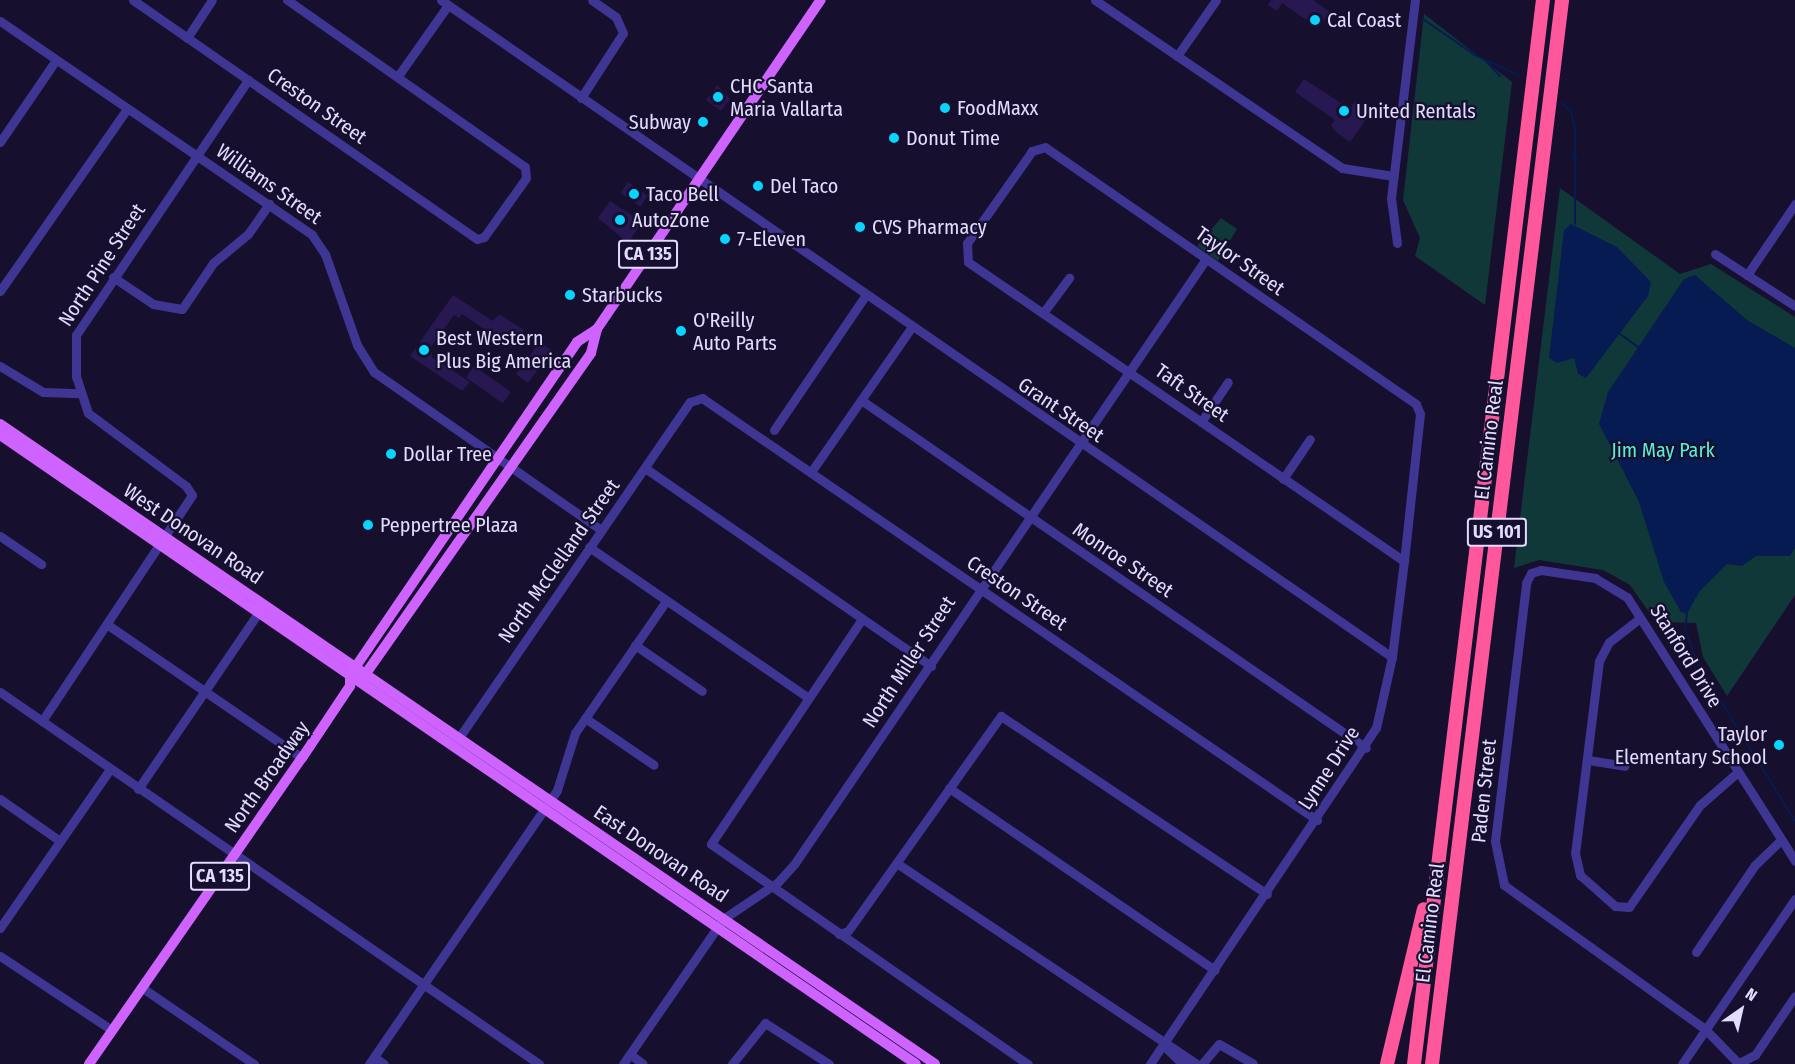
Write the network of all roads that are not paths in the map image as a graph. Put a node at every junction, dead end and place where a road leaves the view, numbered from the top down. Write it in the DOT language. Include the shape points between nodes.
graph roads {
  1 [pos="133,0"];
  2 [pos="212,0"];
  3 [pos="287,0"];
  4 [pos="592,0"];
  5 [pos="821,0"];
  6 [pos="1095,0"];
  7 [pos="1216,0"];
  8 [pos="1415,0"];
  9 [pos="1543,0"];
  10 [pos="1562,0"];
  11 [pos="444,2"];
  12 [pos="0,21"];
  13 [pos="187,38"];
  14 [pos="1178,56"];
  15 [pos="56,60"];
  16 [pos="398,76"];
  17 [pos="248,80"];
  18 [pos="581,98"];
  19 [pos="127,109"];
  20 [pos="0,142"];
  21 [pos="196,155"];
  22 [pos="1393,176"];
  23 [pos="699,179"];
  24 [pos="269,204"];
  25 [pos="1794,208"];
  26 [pos="1397,243"];
  27 [pos="965,251"];
  28 [pos="1714,254"];
  29 [pos="1206,259"];
  30 [pos="1747,275"];
  31 [pos="113,277"];
  32 [pos="1069,278"];
  33 [pos="0,291"];
  34 [pos="865,296"];
  35 [pos="1795,306"];
  36 [pos="1043,313"];
  37 [pos="911,328"];
  38 [pos="597,329"];
  39 [pos="0,366"];
  40 [pos="1129,372"];
  41 [pos="1228,382"];
  42 [pos="80,393"];
  43 [pos="696,398"];
  44 [pos="861,400"];
  45 [pos="1419,409"];
  46 [pos="1202,422"];
  47 [pos="0,428"];
  48 [pos="774,430"];
  49 [pos="1310,439"];
  50 [pos="1079,444"];
  51 [pos="498,460"];
  52 [pos="510,468"];
  53 [pos="645,468"];
  54 [pos="811,472"];
  55 [pos="1283,479"];
  56 [pos="1028,517"];
  57 [pos="601,530"];
  58 [pos="0,536"];
  59 [pos="165,542"];
  60 [pos="589,547"];
  61 [pos="1404,561"];
  62 [pos="41,564"];
  63 [pos="1554,572"];
  64 [pos="978,588"];
  65 [pos="666,601"];
  66 [pos="261,608"];
  67 [pos="1641,618"];
  68 [pos="862,619"];
  69 [pos="108,625"];
  70 [pos="635,645"];
  71 [pos="1392,657"];
  72 [pos="930,666"];
  73 [pos="356,677"];
  74 [pos="205,691"];
  75 [pos="702,691"];
  76 [pos="0,692"];
  77 [pos="807,698"];
  78 [pos="585,718"];
  79 [pos="42,721"];
  80 [pos="456,742"];
  81 [pos="1366,748"];
  82 [pos="303,758"];
  83 [pos="1588,760"];
  84 [pos="654,765"];
  85 [pos="1625,766"];
  86 [pos="110,769"];
  87 [pos="1737,772"];
  88 [pos="950,788"];
  89 [pos="138,789"];
  90 [pos="0,799"];
  91 [pos="547,805"];
  92 [pos="1317,820"];
  93 [pos="1781,840"];
  94 [pos="60,841"];
  95 [pos="235,854"];
  96 [pos="1795,861"];
  97 [pos="898,864"];
  98 [pos="1436,875"];
  99 [pos="769,887"];
  100 [pos="1267,894"];
  101 [pos="1795,899"];
  102 [pos="720,923"];
  103 [pos="0,928"];
  104 [pos="839,934"];
  105 [pos="1696,951"];
  106 [pos="0,956"];
  107 [pos="1215,970"];
  108 [pos="424,985"];
  109 [pos="141,987"];
  110 [pos="1795,996"];
  111 [pos="1706,1029"];
  112 [pos="112,1030"];
  113 [pos="1163,1045"];
  114 [pos="630,1054"];
  115 [pos="372,1061"];
  116 [pos="88,1064"];
  117 [pos="254,1064"];
  118 [pos="384,1064"];
  119 [pos="539,1064"];
  120 [pos="623,1064"];
  121 [pos="643,1064"];
  122 [pos="732,1064"];
  123 [pos="829,1064"];
  124 [pos="916,1064"];
  125 [pos="935,1064"];
  126 [pos="1028,1064"];
  127 [pos="1150,1064"];
  128 [pos="1183,1064"];
  129 [pos="1197,1064"];
  130 [pos="1202,1064"];
  131 [pos="1253,1064"];
  132 [pos="1387,1064"];
  133 [pos="1414,1064"];
  134 [pos="1432,1064"];
  135 [pos="1682,1064"];
  136 [pos="1739,1064"];
  1 -- 13 [label="street, Creston Street"];
  2 -- 13 [label="street"];
  3 -- 16 [label="street"];
  4 -- 18 [label="street" via="622,26 620,42"];
  5 -- 23 [label="main road, North Broadway / CA 135"];
  6 -- 14 [label="street"];
  7 -- 14 [label="street"];
  8 -- 22 [label="street"];
  9 -- 98 [label="highway, El Camino Real / US 101"];
  10 -- 134 [label="highway, El Camino Real / US 101"];
  11 -- 16 [label="street"];
  11 -- 18 [label="street, Grant Street"];
  12 -- 15 [label="street, Williams Street"];
  13 -- 17 [label="street, Creston Street"];
  14 -- 22 [label="street" via="1342,168"];
  15 -- 19 [label="street, Williams Street"];
  15 -- 20 [label="street"];
  16 -- 17 [label="street, Creston Street" via="528,170 481,239"];
  17 -- 21 [label="street, North Pine Street"];
  18 -- 23 [label="street, Grant Street"];
  19 -- 21 [label="street, Williams Street"];
  19 -- 33 [label="street"];
  21 -- 24 [label="street, Williams Street"];
  21 -- 31 [label="street, North Pine Street"];
  22 -- 26 [label="street"];
  23 -- 34 [label="street, Grant Street"];
  23 -- 38 [label="main road, North Broadway / CA 135"];
  24 -- 31 [label="street" via="248,234 213,263 182,309 153,304"];
  24 -- 51 [label="street, Williams Street" via="320,244 357,345 374,372"];
  25 -- 30 [label="street"];
  27 -- 29 [label="street, Taylor Street" via="1039,147"];
  27 -- 36 [label="street, Taft Street" via="968,262"];
  28 -- 30 [label="street"];
  29 -- 40 [label="street, North Miller Street"];
  29 -- 45 [label="street, Taylor Street"];
  30 -- 35 [label="street"];
  31 -- 42 [label="street, North Pine Street" via="74,343"];
  32 -- 36 [label="street"];
  34 -- 37 [label="street, Grant Street"];
  34 -- 48 [label="street"];
  36 -- 40 [label="street, Taft Street"];
  37 -- 44 [label="street"];
  37 -- 50 [label="street, Grant Street"];
  38 -- 51 [label="main road, North Broadway / CA 135" via="577,342"];
  38 -- 52 [label="main road, North Broadway / CA 135" via="591,353"];
  39 -- 42 [label="street" via="43,392"];
  40 -- 46 [label="street, Taft Street"];
  40 -- 50 [label="street, North Miller Street"];
  41 -- 46 [label="street"];
  42 -- 59 [label="street, North Pine Street" via="95,421 190,491 191,503"];
  43 -- 53 [label="street, North McClelland Street"];
  43 -- 54 [label="street, Creston Street" via="705,399"];
  44 -- 54 [label="street"];
  44 -- 56 [label="street, Monroe Street"];
  45 -- 61 [label="street, Lynne Drive"];
  46 -- 55 [label="street, Taft Street"];
  47 -- 59 [label="main road, West Donovan Road"];
  49 -- 55 [label="street"];
  50 -- 56 [label="street, North Miller Street"];
  50 -- 71 [label="street, Grant Street"];
  51 -- 52 [label="street, Williams Street"];
  51 -- 73 [label="main road, North Broadway / CA 135"];
  52 -- 57 [label="street, Williams Street"];
  52 -- 73 [label="main road, North Broadway / CA 135"];
  53 -- 57 [label="street, North McClelland Street"];
  53 -- 68 [label="street"];
  54 -- 64 [label="street, Creston Street"];
  55 -- 61 [label="street, Taft Street"];
  56 -- 64 [label="street, North Miller Street"];
  56 -- 81 [label="street, Monroe Street"];
  57 -- 60 [label="street, North McClelland Street"];
  58 -- 62 [label="street"];
  59 -- 66 [label="main road, West Donovan Road"];
  59 -- 69 [label="street, North Pine Street"];
  60 -- 65 [label="street"];
  60 -- 80 [label="street, North McClelland Street"];
  61 -- 71 [label="street, Lynne Drive"];
  63 -- 67 [label="street, Stanford Drive" via="1606,582 1627,597"];
  63 -- 111 [label="street, Paden Street" via="1536,570 1526,583 1495,841 1499,871 1512,896"];
  64 -- 72 [label="street, North Miller Street"];
  64 -- 92 [label="street, Creston Street"];
  65 -- 70 [label="street"];
  65 -- 77 [label="street"];
  66 -- 73 [label="main road, West Donovan Road"];
  66 -- 74 [label="street"];
  67 -- 83 [label="street" via="1615,636 1602,654"];
  67 -- 87 [label="street, Stanford Drive"];
  68 -- 72 [label="street"];
  68 -- 77 [label="street"];
  69 -- 74 [label="street"];
  69 -- 79 [label="street, North Pine Street"];
  70 -- 75 [label="street"];
  70 -- 78 [label="street"];
  71 -- 81 [label="street, Lynne Drive" via="1385,701"];
  72 -- 99 [label="street, North Miller Street" via="795,863"];
  73 -- 80 [label="main road, East Donovan Road"];
  73 -- 82 [label="main road, North Broadway / CA 135"];
  74 -- 82 [label="street"];
  74 -- 89 [label="street"];
  76 -- 79 [label="street"];
  77 -- 99 [label="street" via="712,836 711,844"];
  78 -- 84 [label="street"];
  78 -- 91 [label="street"];
  79 -- 86 [label="street"];
  80 -- 91 [label="main road, East Donovan Road"];
  81 -- 92 [label="street, Lynne Drive"];
  82 -- 95 [label="main road, North Broadway / CA 135"];
  83 -- 85 [label="street"];
  83 -- 87 [label="street" via="1575,864 1587,884 1622,908 1633,902 1700,805"];
  86 -- 89 [label="street"];
  86 -- 94 [label="street"];
  87 -- 93 [label="street, Stanford Drive"];
  88 -- 97 [label="street"];
  88 -- 100 [label="street" via="1001,716"];
  88 -- 107 [label="street"];
  89 -- 95 [label="street"];
  90 -- 94 [label="street"];
  91 -- 102 [label="main road, East Donovan Road"];
  91 -- 108 [label="street"];
  92 -- 100 [label="street, Lynne Drive"];
  93 -- 96 [label="street, Stanford Drive"];
  93 -- 105 [label="street" via="1755,865"];
  94 -- 103 [label="street"];
  95 -- 108 [label="street"];
  95 -- 109 [label="main road, North Broadway / CA 135"];
  97 -- 104 [label="street" via="848,932"];
  97 -- 113 [label="street"];
  98 -- 132 [label="highway"];
  98 -- 133 [label="highway, El Camino Real / US 101"];
  99 -- 102 [label="street, North Miller Street"];
  99 -- 104 [label="street"];
  100 -- 107 [label="street, Lynne Drive"];
  101 -- 111 [label="street"];
  102 -- 114 [label="street, North Miller Street"];
  102 -- 124 [label="main road, East Donovan Road"];
  102 -- 125 [label="main road, East Donovan Road"];
  104 -- 126 [label="street"];
  106 -- 112 [label="street"];
  107 -- 113 [label="street, Lynne Drive"];
  108 -- 115 [label="street"];
  108 -- 119 [label="street"];
  109 -- 112 [label="main road, North Broadway / CA 135"];
  109 -- 117 [label="street"];
  110 -- 136 [label="street" via="1755,1055"];
  111 -- 135 [label="street"];
  111 -- 136 [label="street, Paden Street"];
  112 -- 116 [label="main road, North Broadway / CA 135"];
  113 -- 127 [label="street, Lynne Drive"];
  113 -- 128 [label="street"];
  113 -- 129 [label="street"];
  114 -- 120 [label="street, North Miller Street"];
  114 -- 121 [label="street"];
  115 -- 118 [label="street"];
  122 -- 123 [label="street" via="765,1023"];
  130 -- 131 [label="street" via="1220,1044"];
}
